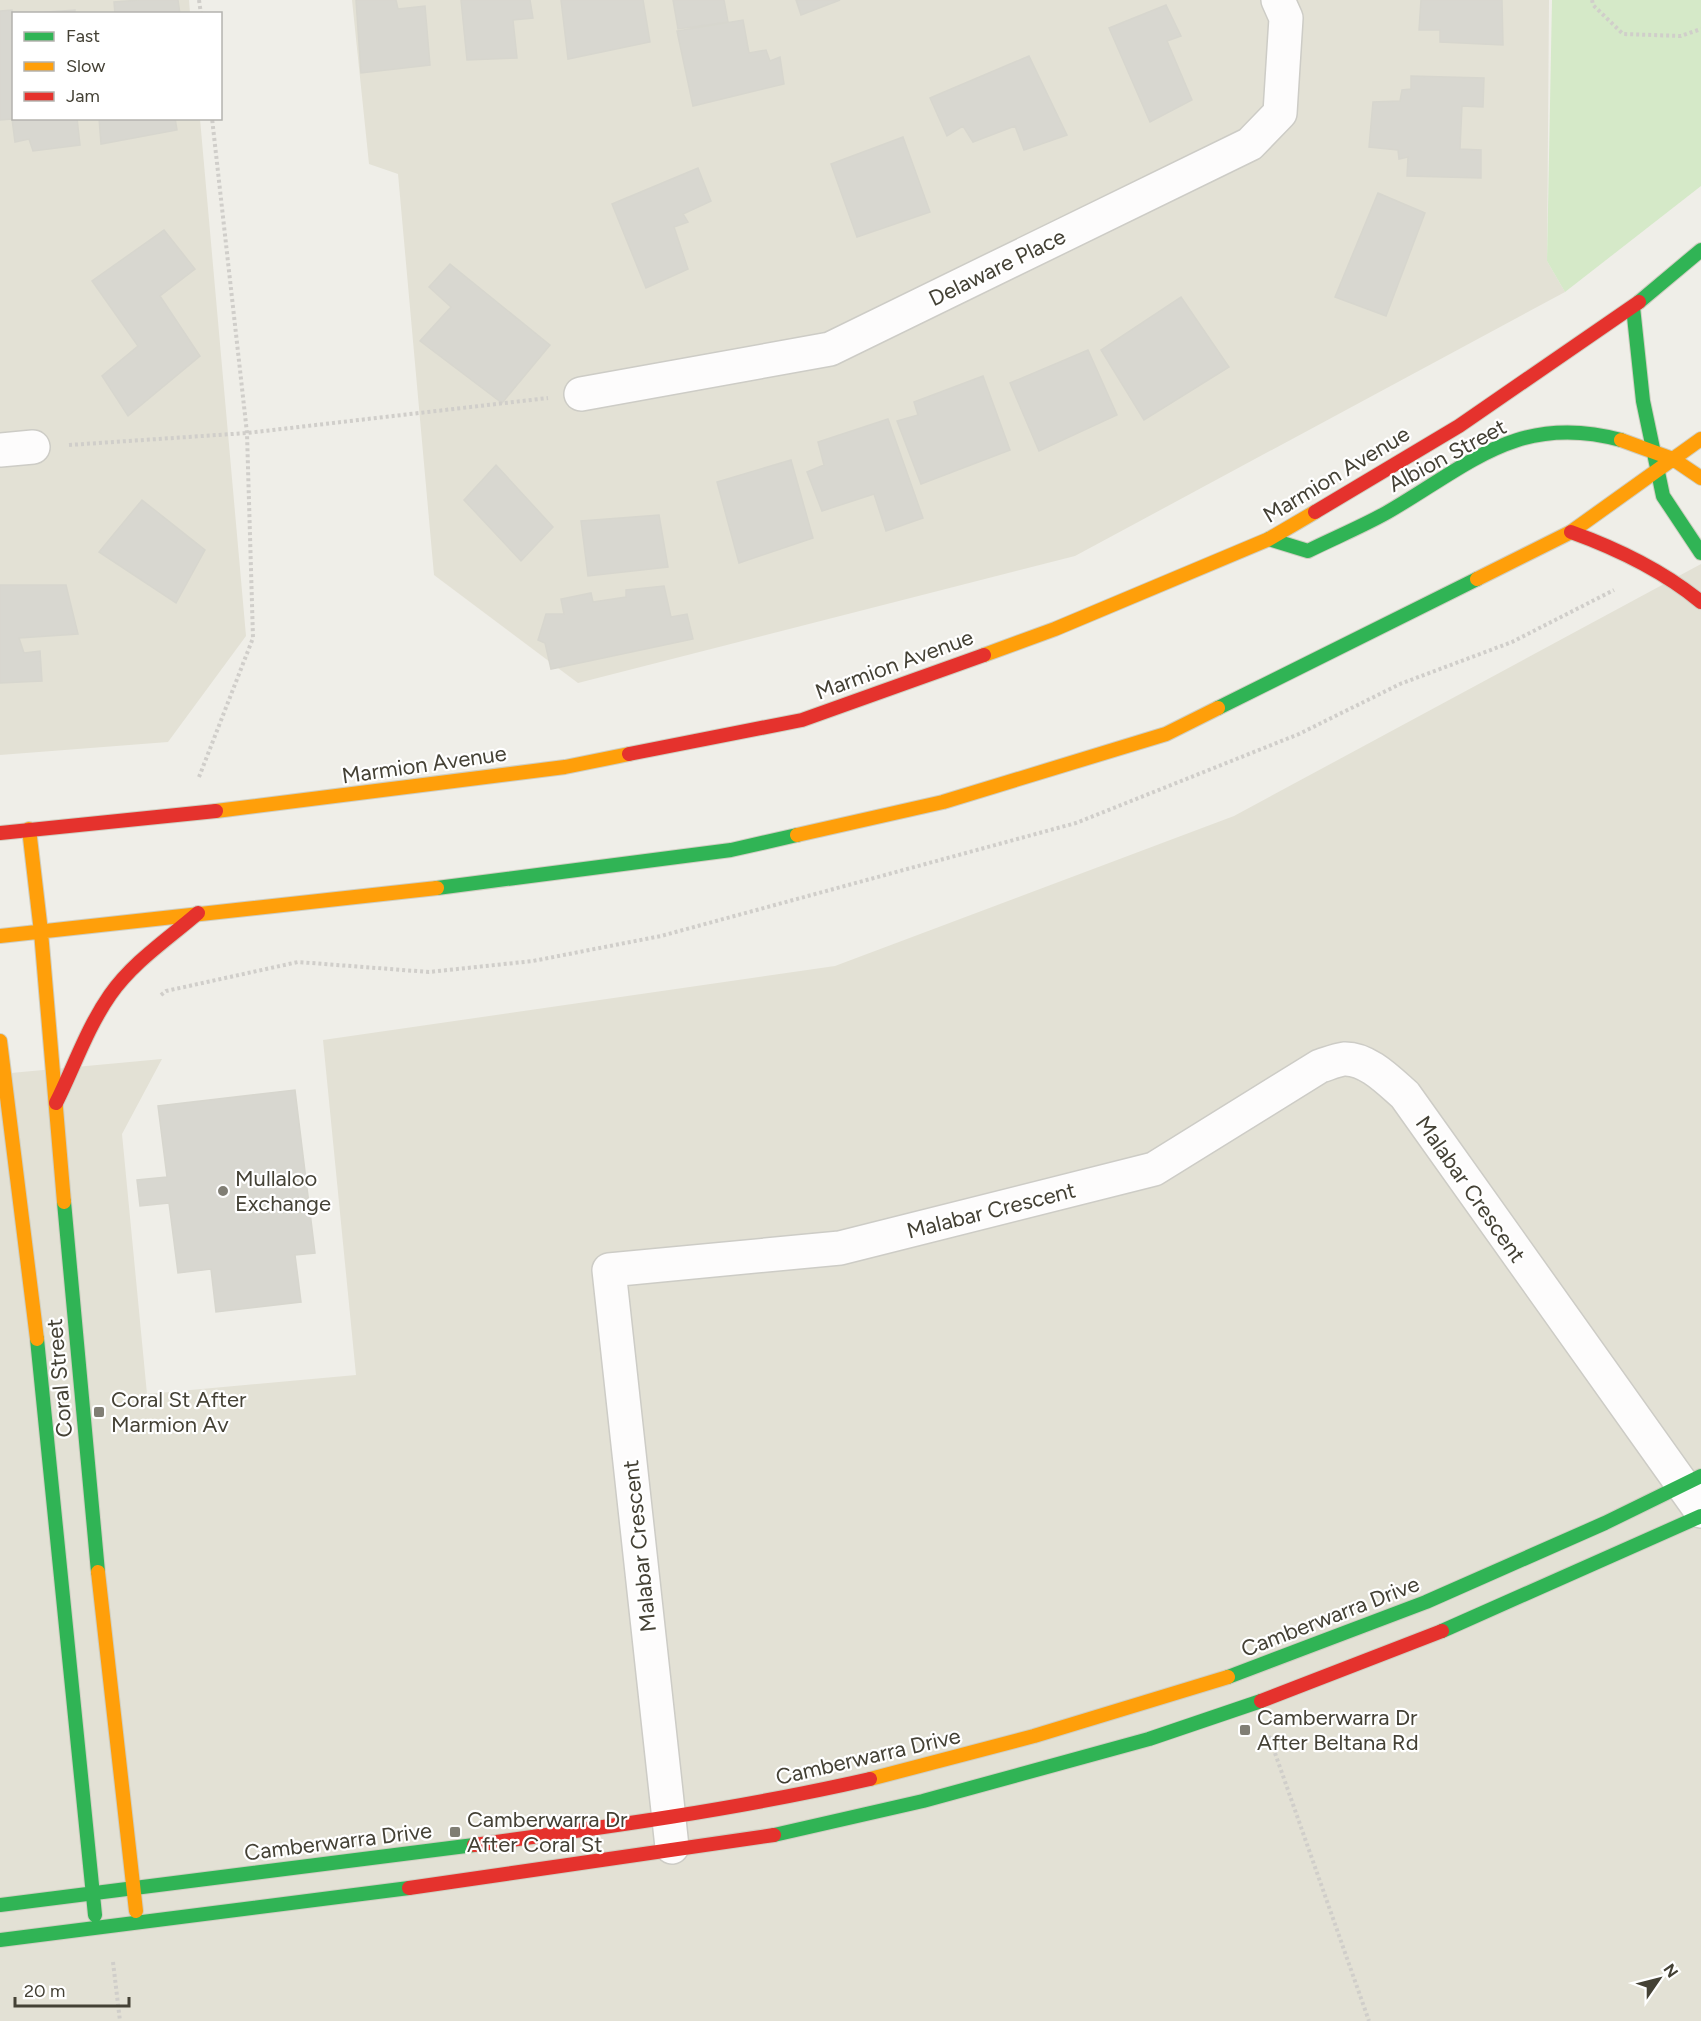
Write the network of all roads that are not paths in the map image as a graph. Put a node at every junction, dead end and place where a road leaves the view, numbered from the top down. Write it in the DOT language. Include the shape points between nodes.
graph roads {
  1 [pos="1278,0"];
  2 [pos="1701,250"];
  3 [pos="1634,307"];
  4 [pos="581,394"];
  5 [pos="1701,439"];
  6 [pos="33,447"];
  7 [pos="0,450"];
  8 [pos="1654,451"];
  9 [pos="1673,460"];
  10 [pos="1657,471"];
  11 [pos="1701,478"];
  12 [pos="1571,532"];
  13 [pos="1269,538"];
  14 [pos="1701,553"];
  15 [pos="1701,602"];
  16 [pos="29,829"];
  17 [pos="0,833"];
  18 [pos="198,913"];
  19 [pos="41,932"];
  20 [pos="0,936"];
  21 [pos="0,1041"];
  22 [pos="56,1103"];
  23 [pos="1691,1481"];
  24 [pos="1701,1511"];
  25 [pos="1701,1516"];
  26 [pos="670,1818"];
  27 [pos="673,1850"];
  28 [pos="135,1888"];
  29 [pos="93,1892"];
  30 [pos="0,1905"];
  31 [pos="137,1923"];
  32 [pos="96,1926"];
  33 [pos="0,1940"];
  1 -- 4 [label="street, Delaware Place" via="1286,18 1280,113 1250,144 830,349"];
  2 -- 3 [label="main road, Marmion Avenue"];
  3 -- 8 [label="main road" via="1643,401"];
  3 -- 13 [label="main road, Marmion Avenue" via="1458,426"];
  5 -- 9 [label="main road"];
  6 -- 7 [label="street"];
  8 -- 9 [label="main road, Albion Street"];
  8 -- 10 [label="main road"];
  8 -- 13 [label="main road, Albion Street" via="1616,437 1552,431 1520,439 1462,467 1385,513 1308,550"];
  9 -- 10 [label="main road"];
  9 -- 11 [label="main road, Albion Street"];
  10 -- 12 [label="main road"];
  10 -- 14 [label="main road" via="1663,496"];
  12 -- 15 [label="main road" via="1608,545 1649,567"];
  12 -- 18 [label="main road" via="1166,734 943,802 731,850 550,875"];
  13 -- 16 [label="main road, Marmion Avenue" via="1055,629 802,720 565,767 184,815"];
  16 -- 17 [label="main road, Marmion Avenue"];
  16 -- 19 [label="main road, Coral Street"];
  18 -- 19 [label="main road"];
  18 -- 22 [label="main road" via="111,993 87,1032"];
  19 -- 20 [label="main road"];
  19 -- 22 [label="main road, Coral Street"];
  21 -- 29 [label="main road, Coral Street" via="48,1427"];
  22 -- 28 [label="main road, Coral Street" via="91,1509"];
  23 -- 24 [label="street, Malabar Crescent"];
  23 -- 26 [label="main road, Camberwarra Drive" via="1426,1602 1254,1669 896,1773 783,1799"];
  23 -- 26 [label="street, Malabar Crescent" via="1405,1095 1374,1070 1344,1059 1320,1066 1154,1169 840,1248 609,1270"];
  25 -- 27 [label="main road" via="1448,1629 1260,1702 1149,1739 923,1801 778,1834"];
  26 -- 27 [label="street, Malabar Crescent"];
  26 -- 28 [label="main road, Camberwarra Drive"];
  27 -- 31 [label="main road"];
  28 -- 29 [label="main road, Camberwarra Drive"];
  28 -- 31 [label="main road, Coral Street"];
  29 -- 30 [label="main road, Camberwarra Drive"];
  29 -- 32 [label="main road, Coral Street"];
  31 -- 32 [label="main road"];
  32 -- 33 [label="main road"];
}
